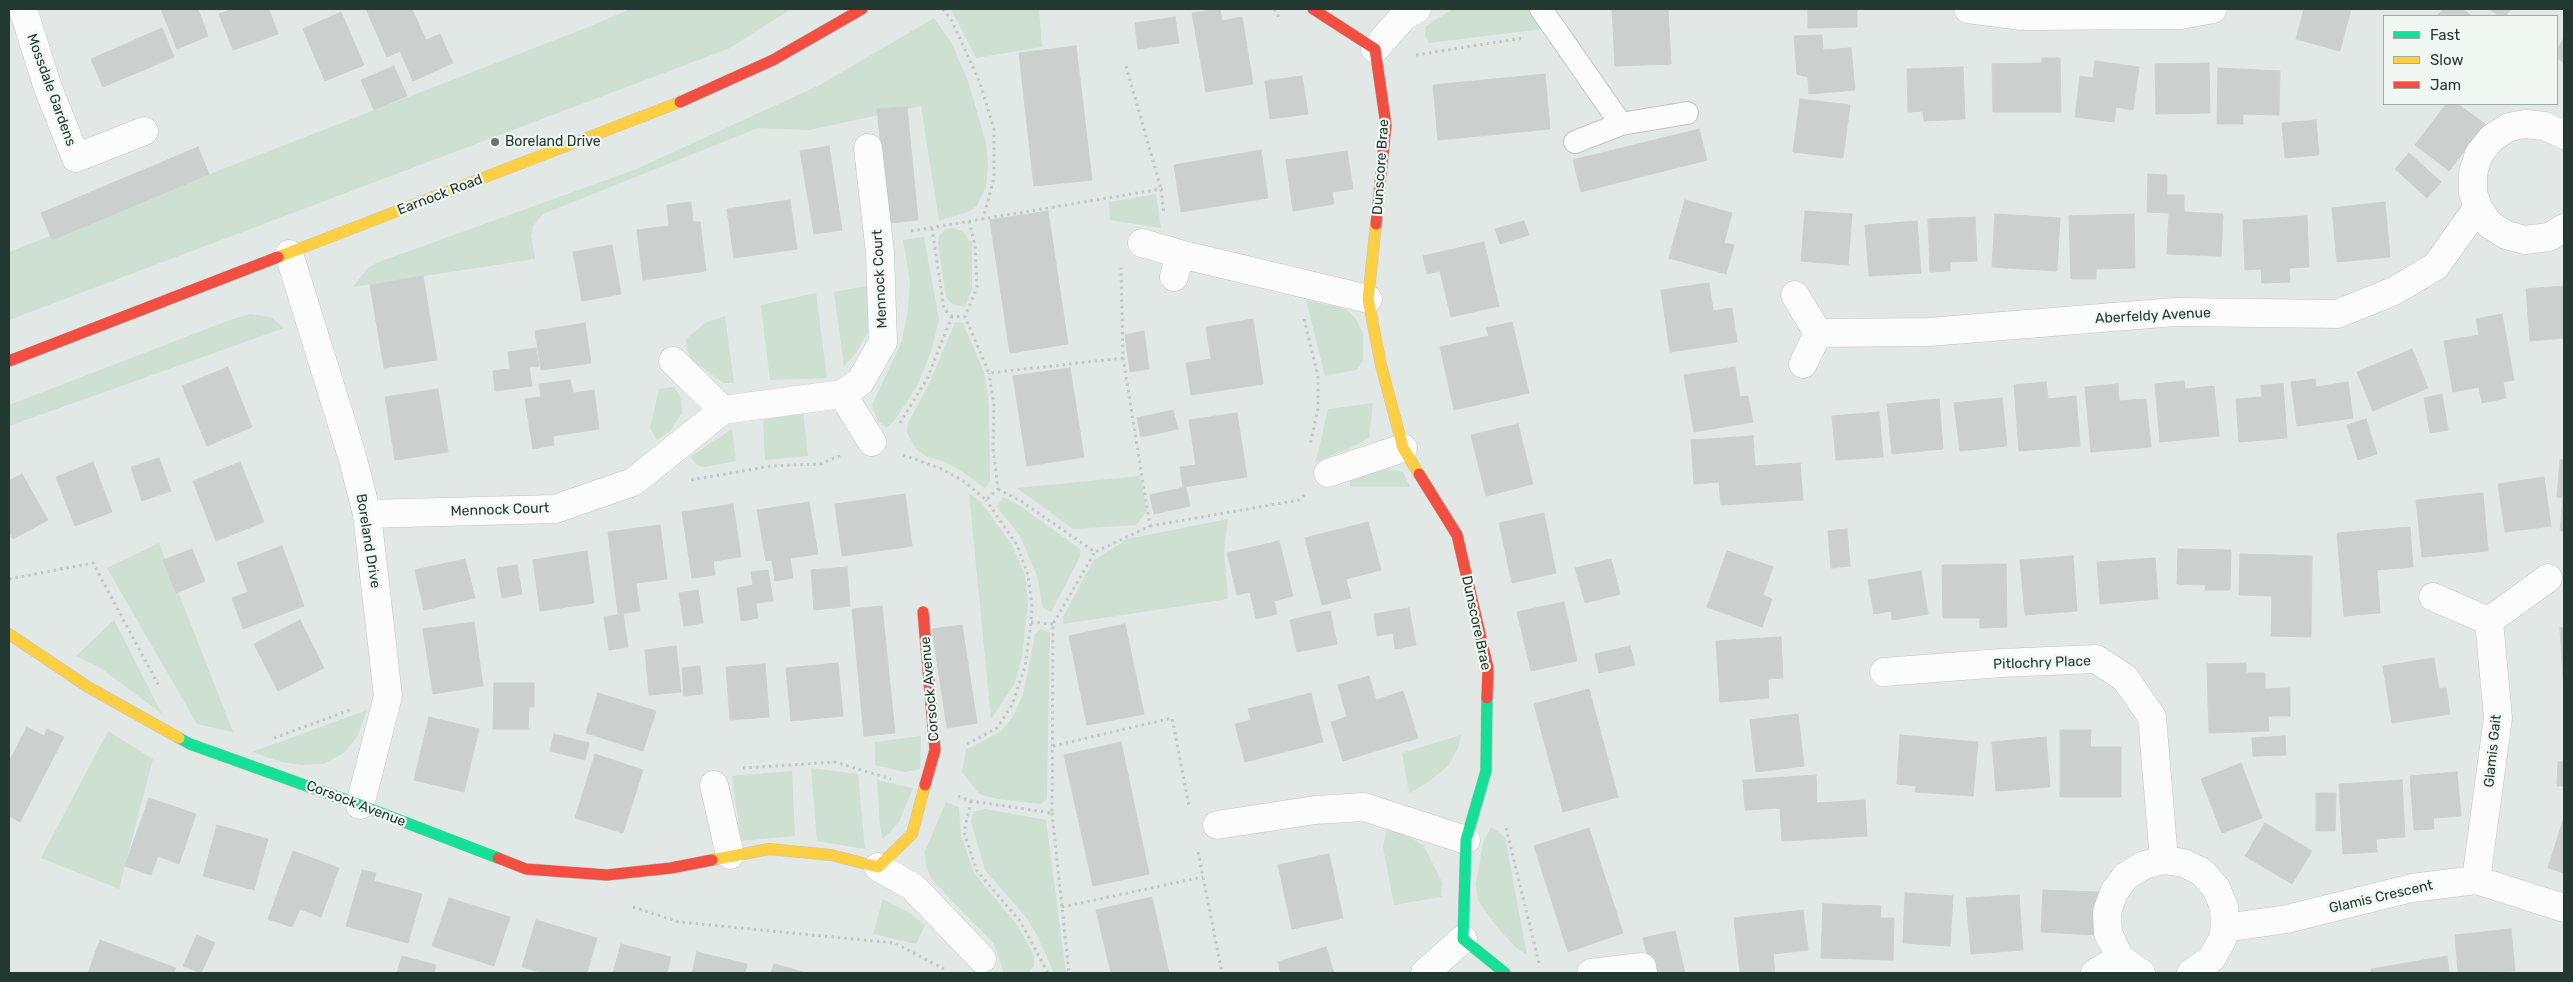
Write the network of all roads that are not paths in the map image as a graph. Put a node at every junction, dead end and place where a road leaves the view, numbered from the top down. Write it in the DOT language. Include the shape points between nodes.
graph roads {
  1 [pos="23,9"];
  2 [pos="862,9"];
  3 [pos="1313,9"];
  4 [pos="1417,9"];
  5 [pos="1541,9"];
  6 [pos="1968,9"];
  7 [pos="2213,9"];
  8 [pos="1375,49"];
  9 [pos="1687,113"];
  10 [pos="1621,124"];
  11 [pos="144,131"];
  12 [pos="2564,135"];
  13 [pos="1574,142"];
  14 [pos="868,148"];
  15 [pos="2478,207"];
  16 [pos="2564,228"];
  17 [pos="1142,243"];
  18 [pos="289,254"];
  19 [pos="1795,294"];
  20 [pos="1368,299"];
  21 [pos="1818,333"];
  22 [pos="9,361"];
  23 [pos="673,361"];
  24 [pos="1803,364"];
  25 [pos="842,394"];
  26 [pos="723,410"];
  27 [pos="872,442"];
  28 [pos="1404,448"];
  29 [pos="1328,473"];
  30 [pos="367,514"];
  31 [pos="2548,578"];
  32 [pos="2433,597"];
  33 [pos="923,612"];
  34 [pos="2489,621"];
  35 [pos="9,634"];
  36 [pos="1884,672"];
  37 [pos="714,785"];
  38 [pos="360,805"];
  39 [pos="1217,825"];
  40 [pos="1466,840"];
  41 [pos="730,855"];
  42 [pos="2164,860"];
  43 [pos="878,867"];
  44 [pos="2476,880"];
  45 [pos="2564,908"];
  46 [pos="2225,928"];
  47 [pos="1463,939"];
  48 [pos="982,959"];
  49 [pos="2131,966"];
  50 [pos="1426,973"];
  51 [pos="1505,973"];
  52 [pos="1591,973"];
  53 [pos="1643,973"];
  54 [pos="2095,973"];
  55 [pos="2191,973"];
  1 -- 11 [label="street, Mossdale Gardens" via="48,88 76,158"];
  2 -- 18 [label="street, Earnock Road" via="773,60 675,104"];
  3 -- 8 [label="street"];
  4 -- 8 [label="street" via="1403,17"];
  5 -- 10 [label="lane"];
  6 -- 7 [label="street" via="2022,16 2180,15"];
  8 -- 20 [label="street, Dunscore Brae" via="1386,125"];
  9 -- 10 [label="lane"];
  10 -- 13 [label="lane"];
  12 -- 15 [label="street" via="2545,126 2525,124 2509,127 2492,138 2479,154 2473,173 2473,193"];
  14 -- 25 [label="street, Mennock Court" via="878,237 883,342 860,382"];
  15 -- 16 [label="street" via="2495,228 2506,235 2526,240 2550,236"];
  15 -- 21 [label="street, Aberfeldy Avenue" via="2436,266 2394,290 2337,314 2175,312 1929,332"];
  17 -- 20 [label="street" via="1174,260 1295,281"];
  18 -- 22 [label="street, Earnock Road"];
  18 -- 30 [label="street, Boreland Drive"];
  19 -- 21 [label="street"];
  20 -- 28 [label="street, Dunscore Brae" via="1381,365"];
  21 -- 24 [label="street"];
  23 -- 26 [label="street"];
  25 -- 26 [label="street, Mennock Court"];
  25 -- 27 [label="street"];
  26 -- 30 [label="street, Mennock Court" via="632,482 555,509"];
  28 -- 29 [label="street"];
  28 -- 40 [label="street, Dunscore Brae" via="1457,535 1488,668 1486,771"];
  30 -- 38 [label="street, Boreland Drive" via="388,696"];
  31 -- 34 [label="street"];
  32 -- 34 [label="street"];
  33 -- 43 [label="street, Corsock Avenue" via="935,750 912,834"];
  34 -- 44 [label="street, Glamis Gait" via="2498,718"];
  35 -- 38 [label="street, Corsock Avenue" via="88,687 190,744"];
  36 -- 42 [label="street, Pitlochry Place" via="2096,660 2125,678 2152,717"];
  37 -- 41 [label="street"];
  38 -- 41 [label="street, Corsock Avenue" via="526,869 607,875 671,868"];
  39 -- 40 [label="street" via="1315,810 1364,807"];
  40 -- 47 [label="street, Dunscore Brae"];
  41 -- 43 [label="street, Corsock Avenue" via="769,849 831,855"];
  42 -- 46 [label="street" via="2184,863 2202,872 2212,883 2224,907"];
  42 -- 49 [label="street" via="2138,868 2126,876 2114,892 2107,912 2108,932"];
  43 -- 48 [label="street" via="913,887"];
  44 -- 45 [label="street, Glamis Crescent"];
  44 -- 46 [label="street, Glamis Crescent" via="2412,888 2287,919"];
  46 -- 55 [label="street" via="2212,958"];
  47 -- 50 [label="street"];
  47 -- 51 [label="street"];
  49 -- 54 [label="street"];
  52 -- 53 [label="street" via="1642,968"];
}
